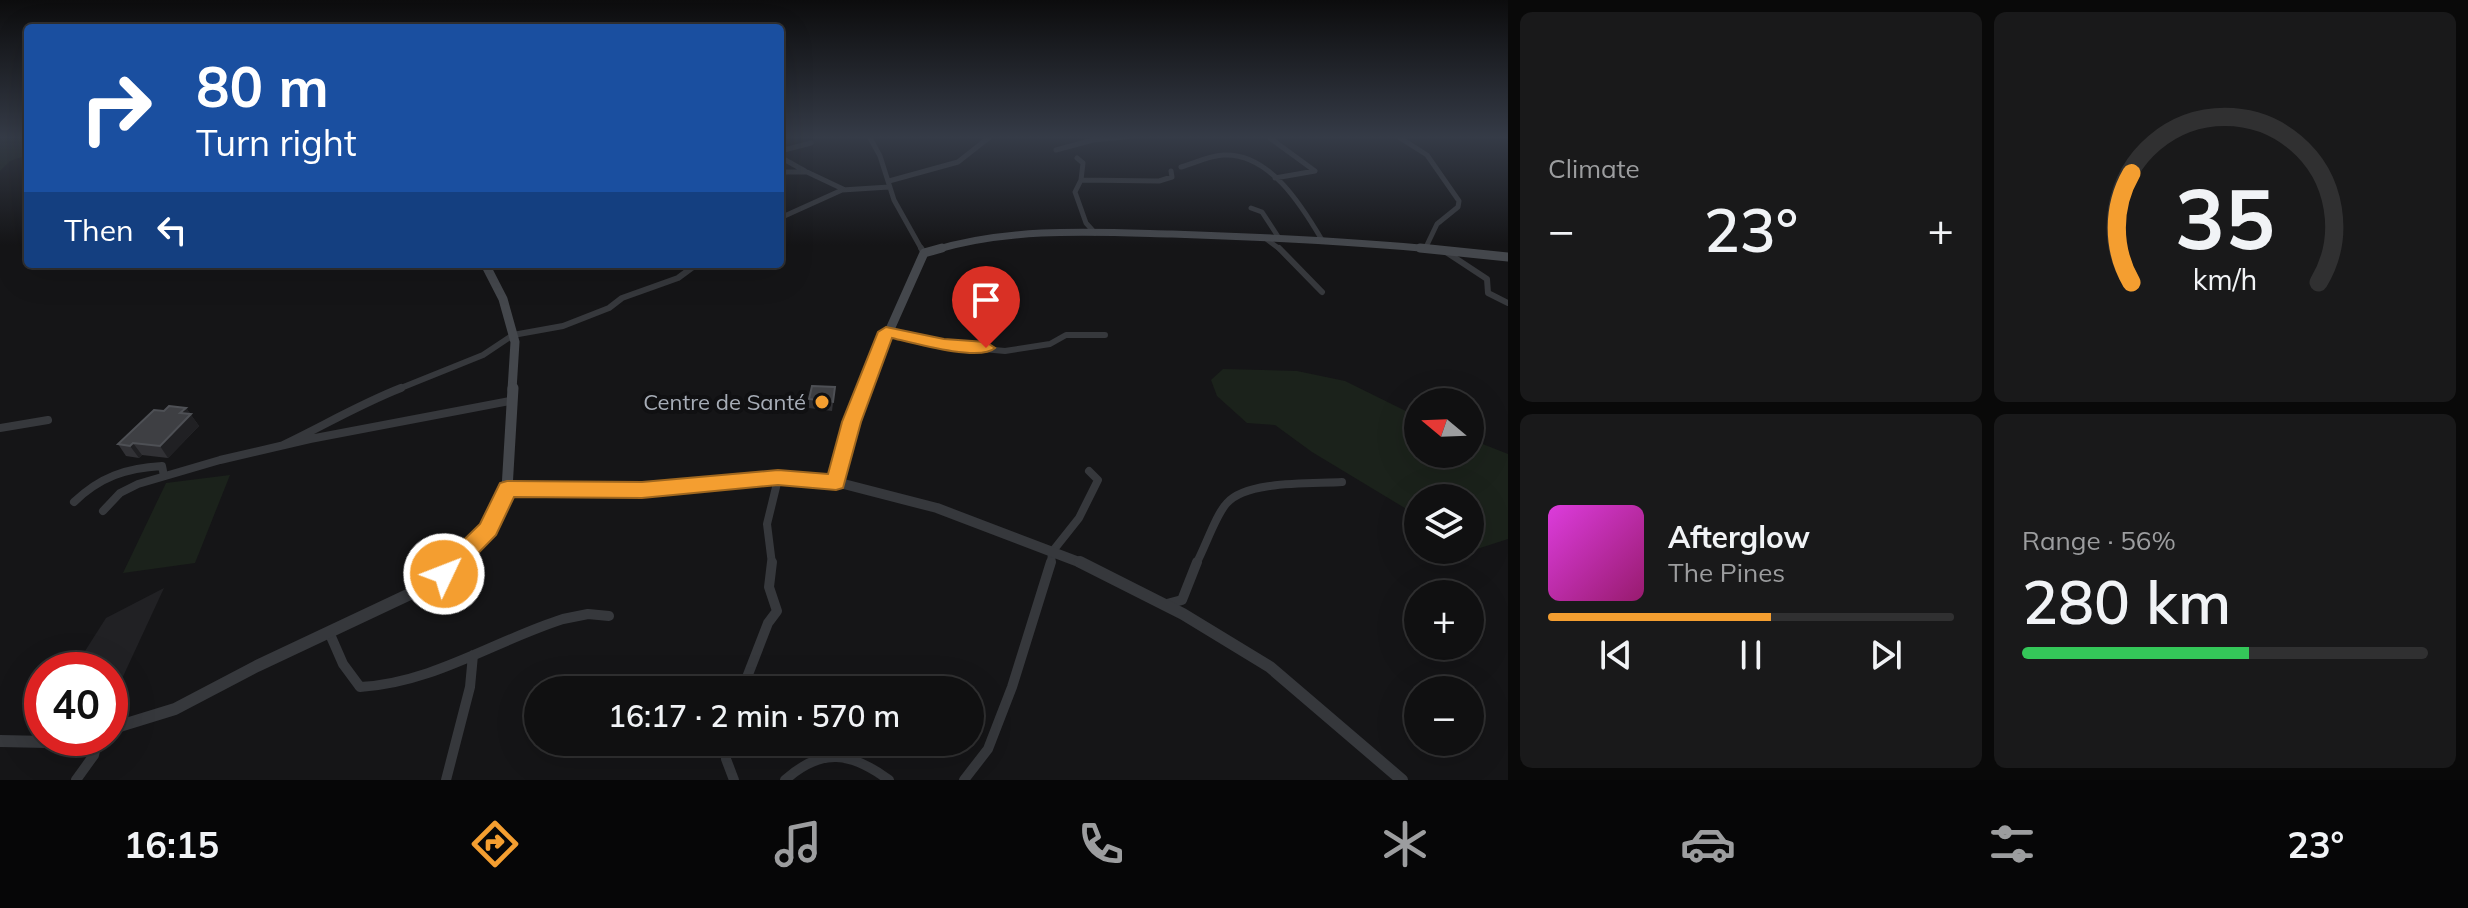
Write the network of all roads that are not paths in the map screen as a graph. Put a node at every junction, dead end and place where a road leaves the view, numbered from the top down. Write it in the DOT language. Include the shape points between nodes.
graph roads {
  1 [pos="808,172"];
  2 [pos="884,172"];
  3 [pos="933,172"];
  4 [pos="1082,172"];
  5 [pos="1171,172"];
  6 [pos="1266,172"];
  7 [pos="1307,172"];
  8 [pos="1439,172"];
  9 [pos="1275,178"];
  10 [pos="1081,180"];
  11 [pos="889,184"];
  12 [pos="846,189"];
  13 [pos="1251,208"];
  14 [pos="784,216"];
  15 [pos="1095,233"];
  16 [pos="1265,238"];
  17 [pos="1279,238"];
  18 [pos="1322,240"];
  19 [pos="1426,247"];
  20 [pos="1440,249"];
  21 [pos="924,253"];
  22 [pos="1508,257"];
  23 [pos="487,268"];
  24 [pos="692,268"];
  25 [pos="1322,292"];
  26 [pos="1508,303"];
  27 [pos="886,332"];
  28 [pos="513,335"];
  29 [pos="1105,335"];
  30 [pos="510,401"];
  31 [pos="48,420"];
  32 [pos="0,428"];
  33 [pos="283,445"];
  34 [pos="1089,471"];
  35 [pos="164,476"];
  36 [pos="778,477"];
  37 [pos="836,482"];
  38 [pos="1342,482"];
  39 [pos="507,489"];
  40 [pos="74,502"];
  41 [pos="103,511"];
  42 [pos="1052,552"];
  43 [pos="1167,604"];
  44 [pos="609,616"];
  45 [pos="329,632"];
  46 [pos="473,655"];
  47 [pos="747,676"];
  48 [pos="128,723"];
  49 [pos="0,741"];
  50 [pos="24,742"];
  51 [pos="93,756"];
  52 [pos="726,756"];
  53 [pos="76,780"];
  54 [pos="446,780"];
  55 [pos="734,780"];
  56 [pos="785,780"];
  57 [pos="889,780"];
  58 [pos="964,780"];
  59 [pos="1402,780"];
  1 -- 12 [label="street"];
  2 -- 11 [label="street"];
  3 -- 11 [label="street"];
  4 -- 10 [label="street"];
  5 -- 10 [label="street" via="1172,177 1159,181"];
  6 -- 9 [label="street"];
  7 -- 9 [label="street"];
  8 -- 19 [label="street" via="1458,207 1437,224"];
  9 -- 18 [label="street" via="1293,195"];
  10 -- 15 [label="street" via="1075,192"];
  11 -- 12 [label="street"];
  11 -- 21 [label="street"];
  12 -- 14 [label="street"];
  13 -- 17 [label="street" via="1262,212"];
  15 -- 16 [label="main road"];
  15 -- 21 [label="main road" via="995,239"];
  16 -- 17 [label="main road"];
  16 -- 25 [label="street"];
  17 -- 18 [label="main road"];
  18 -- 19 [label="main road"];
  19 -- 20 [label="main road"];
  20 -- 22 [label="main road"];
  20 -- 26 [label="street" via="1487,279 1488,293"];
  21 -- 27 [label="main road"];
  23 -- 28 [label="main road"];
  24 -- 28 [label="street" via="563,326"];
  27 -- 29 [label="street" via="1022,351 1066,335"];
  27 -- 37 [label="main road"];
  28 -- 30 [label="main road"];
  28 -- 33 [label="street" via="483,355 361,404"];
  30 -- 33 [label="street"];
  30 -- 39 [label="main road"];
  31 -- 32 [label="street"];
  33 -- 35 [label="street"];
  34 -- 42 [label="street" via="1098,480 1093,495"];
  35 -- 40 [label="street" via="162,466 113,473 94,482"];
  35 -- 41 [label="street" via="120,493"];
  36 -- 37 [label="main road"];
  36 -- 39 [label="main road" via="642,490"];
  36 -- 47 [label="street" via="767,524 769,587 777,611"];
  37 -- 42 [label="street" via="938,509"];
  38 -- 43 [label="street" via="1252,490 1232,497 1193,565 1182,600"];
  39 -- 45 [label="street" via="488,529 439,578"];
  42 -- 43 [label="street"];
  42 -- 58 [label="street" via="1012,687 988,749"];
  43 -- 59 [label="street" via="1281,675"];
  44 -- 46 [label="street" via="593,612 557,621"];
  45 -- 46 [label="street" via="360,687 398,684"];
  45 -- 48 [label="street" via="175,709"];
  46 -- 54 [label="street" via="474,680"];
  49 -- 50 [label="street"];
  51 -- 53 [label="street"];
  52 -- 55 [label="street"];
  56 -- 57 [label="street" via="818,756 869,764"];
}
